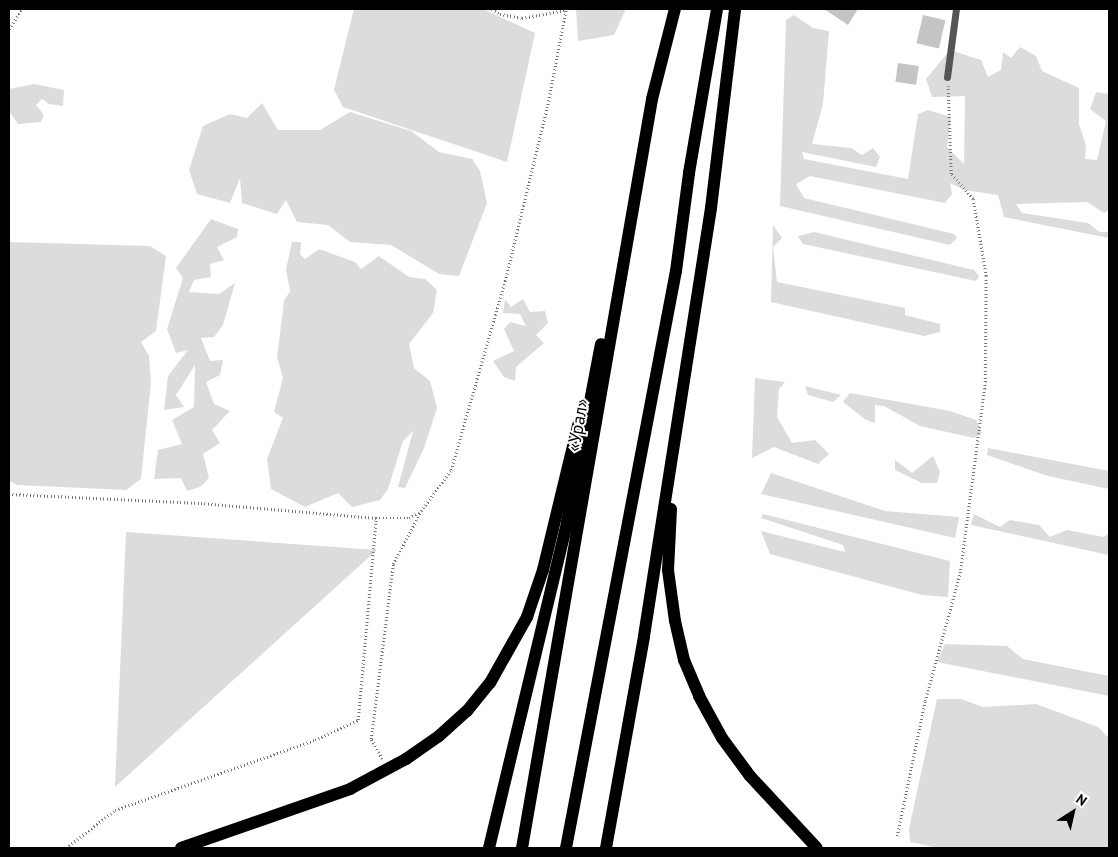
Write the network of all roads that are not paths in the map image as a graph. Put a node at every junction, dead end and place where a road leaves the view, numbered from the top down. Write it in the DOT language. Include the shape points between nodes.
graph roads {
  1 [pos="676,9"];
  2 [pos="717,9"];
  3 [pos="735,9"];
  4 [pos="956,9"];
  5 [pos="947,77"];
  6 [pos="652,99"];
  7 [pos="599,353"];
  8 [pos="669,471"];
  9 [pos="181,848"];
  10 [pos="489,848"];
  11 [pos="522,848"];
  12 [pos="566,848"];
  13 [pos="606,848"];
  14 [pos="817,848"];
  1 -- 6 [label="main road, «Урал»"];
  2 -- 12 [label="main road" via="671,301"];
  3 -- 8 [label="main road" via="711,208"];
  4 -- 5 [label="lane"];
  6 -- 7 [label="main road"];
  6 -- 11 [label="main road, «Урал»"];
  7 -- 9 [label="main road" via="570,454 543,570 527,617 511,649 467,711 440,736 390,769 350,789"];
  7 -- 10 [label="main road" via="567,522"];
  8 -- 13 [label="main road" via="644,636"];
  8 -- 14 [label="main road" via="668,570 684,660 722,738 750,776"];
}
